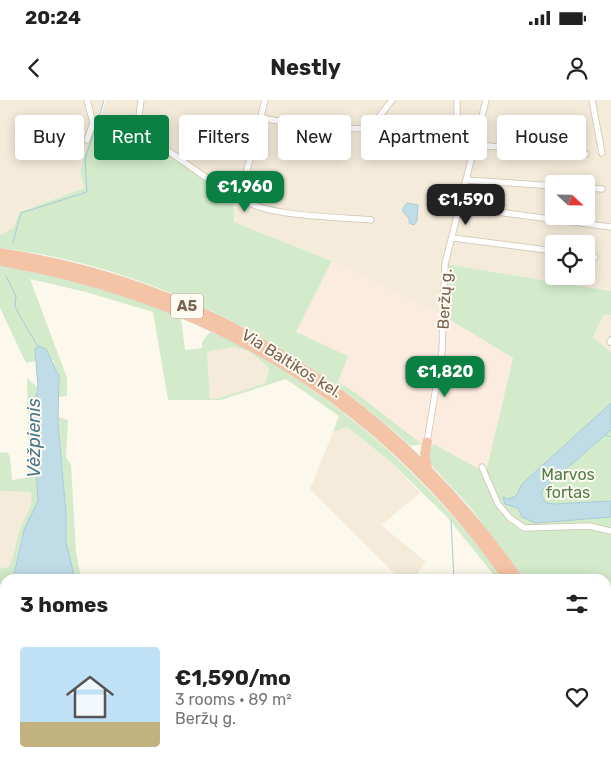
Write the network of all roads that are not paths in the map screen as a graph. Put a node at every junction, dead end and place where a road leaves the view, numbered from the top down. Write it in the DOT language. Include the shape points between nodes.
graph roads {
  1 [pos="87,100"];
  2 [pos="142,100"];
  3 [pos="265,100"];
  4 [pos="392,100"];
  5 [pos="457,100"];
  6 [pos="486,100"];
  7 [pos="592,100"];
  8 [pos="139,115"];
  9 [pos="262,115"];
  10 [pos="457,115"];
  11 [pos="482,115"];
  12 [pos="268,119"];
  13 [pos="92,123"];
  14 [pos="87,140"];
  15 [pos="169,151"];
  16 [pos="602,153"];
  17 [pos="250,160"];
  18 [pos="471,160"];
  19 [pos="466,180"];
  20 [pos="545,185"];
  21 [pos="595,189"];
  22 [pos="602,189"];
  23 [pos="240,197"];
  24 [pos="460,207"];
  25 [pos="371,220"];
  26 [pos="611,227"];
  27 [pos="453,238"];
  28 [pos="545,250"];
  29 [pos="0,253"];
  30 [pos="0,261"];
  31 [pos="178,310"];
  32 [pos="185,322"];
  33 [pos="213,326"];
  34 [pos="202,330"];
  35 [pos="427,442"];
  36 [pos="404,446"];
  37 [pos="482,467"];
  38 [pos="428,469"];
  39 [pos="611,531"];
  40 [pos="504,574"];
  41 [pos="514,574"];
  1 -- 13 [label="street"];
  2 -- 8 [label="street"];
  3 -- 9 [label="street"];
  4 -- 12 [label="street" via="372,126 365,129 312,127"];
  5 -- 10 [label="street"];
  6 -- 11 [label="street, Beržų g."];
  7 -- 16 [label="street"];
  13 -- 14 [label="street"];
  15 -- 23 [label="street" via="225,191"];
  17 -- 23 [label="street"];
  18 -- 19 [label="street, Beržų g."];
  19 -- 20 [label="street"];
  19 -- 24 [label="street, Beržų g."];
  21 -- 22 [label="street"];
  23 -- 25 [label="street" via="248,204 290,212"];
  24 -- 26 [label="street"];
  24 -- 27 [label="street, Beržų g."];
  27 -- 28 [label="street"];
  27 -- 35 [label="street, Beržų g." via="443,282 442,351"];
  29 -- 36 [label="highway, Via Baltikos kel. / A5" via="105,276 217,319 311,373"];
  30 -- 31 [label="highway, Via Baltikos kel. / A5" via="92,281"];
  31 -- 32 [label="highway"];
  31 -- 33 [label="highway, Via Baltikos kel. / A5"];
  33 -- 34 [label="highway"];
  33 -- 40 [label="highway, Via Baltikos kel. / A5" via="291,369 371,427 449,503"];
  35 -- 36 [label="highway" via="417,448"];
  35 -- 38 [label="highway"];
  36 -- 38 [label="highway, Via Baltikos kel. / A5"];
  37 -- 39 [label="street" via="498,504 524,528 589,526"];
  38 -- 41 [label="highway, Via Baltikos kel. / A5" via="460,503"];
}
